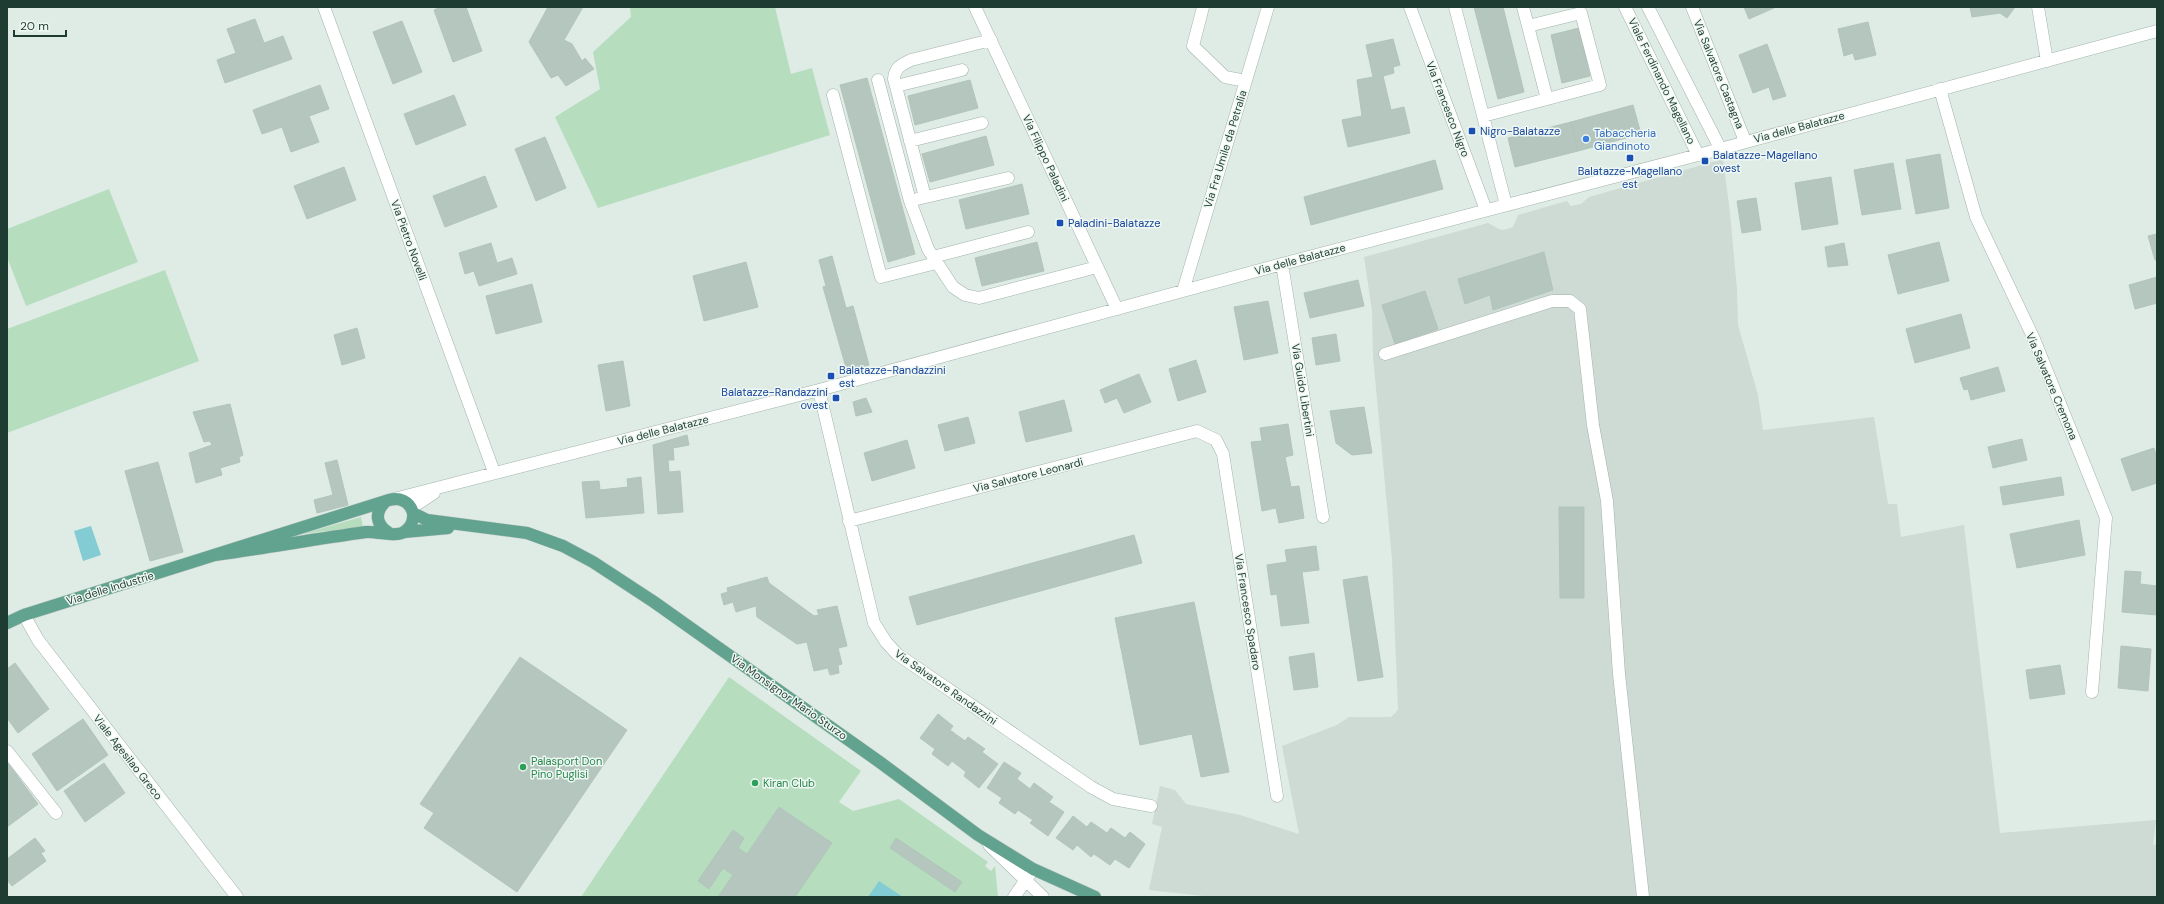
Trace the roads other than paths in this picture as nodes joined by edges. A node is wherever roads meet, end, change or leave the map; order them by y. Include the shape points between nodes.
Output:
1 (324, 7) edge
2 (975, 7) edge
3 (1203, 7) edge
4 (1268, 7) edge
5 (1410, 7) edge
6 (1455, 7) edge
7 (1523, 7) edge
8 (1625, 7) edge
9 (1648, 7) edge
10 (1692, 7) edge
11 (2038, 7) edge
12 (1528, 26) junction
13 (2157, 31) edge
14 (990, 40) junction
15 (2047, 60) junction
16 (962, 70) dead end
17 (878, 80) dead end
18 (1246, 81) junction
19 (896, 86) junction
20 (1940, 89) junction
21 (833, 95) dead end
22 (1547, 99) junction
23 (1483, 116) junction
24 (982, 123) dead end
25 (910, 141) junction
26 (1745, 141) junction
27 (1720, 148) junction
28 (1698, 154) junction
29 (1008, 178) dead end
30 (924, 197) junction
31 (910, 201) junction
32 (1506, 205) junction
33 (1486, 210) junction
34 (1028, 232) dead end
35 (934, 260) junction
36 (1282, 264) junction
37 (1097, 267) junction
38 (1183, 291) junction
39 (1117, 309) junction
40 (1385, 354) dead end
41 (819, 390) junction
42 (1206, 434) joint
43 (494, 472) junction
44 (443, 487) junction
45 (389, 500) junction
46 (412, 511) junction
47 (1323, 517) dead end
48 (849, 521) junction
49 (471, 526) junction
50 (404, 532) junction
51 (389, 533) junction
52 (215, 555) junction
53 (24, 615) junction
54 (7, 622) edge
55 (2092, 692) dead end
56 (7, 751) edge
57 (1276, 796) dead end
58 (1152, 806) dead end
59 (56, 813) dead end
60 (978, 835) junction
61 (1033, 869) junction
62 (1026, 880) junction
63 (237, 897) edge
64 (1014, 897) edge
65 (1043, 897) edge
66 (1095, 897) edge
67 (1643, 897) edge

1 - 43 street, Via Pietro Novelli
2 - 14 street, Via Filippo Paladini
3 - 18 street via 1193,46 1225,77
4 - 18 street, Via Fra Umile da Petralia
5 - 33 street, Via Francesco Nigro
6 - 23 street
7 - 12 street
8 - 28 street, Viale Ferdinando Magellano
9 - 27 street, Viale Ferdinando Magellano
10 - 26 street, Via Salvatore Castagna
11 - 15 street
12 - 22 street
12 - 22 street via 1581,13 1600,85
13 - 15 street, Via delle Balatazze
14 - 19 street via 899,65 894,72
14 - 37 street, Via Filippo Paladini
15 - 20 street, Via delle Balatazze
16 - 19 street
17 - 31 street
18 - 38 street, Via Fra Umile da Petralia
19 - 25 street
20 - 26 street, Via delle Balatazze
20 - 55 street, Via Salvatore Cremona via 1976,217 2034,339 2106,518
21 - 35 street via 881,277
22 - 23 street
23 - 32 street
24 - 25 street
25 - 30 street
26 - 27 street, Via delle Balatazze
27 - 28 street, Via delle Balatazze
28 - 32 street, Via delle Balatazze
29 - 30 street
30 - 31 street
31 - 35 street
32 - 33 street, Via delle Balatazze
33 - 36 street, Via delle Balatazze
34 - 35 street
35 - 37 street via 953,287 965,295 979,298
36 - 38 street, Via delle Balatazze
36 - 47 street, Via Guido Libertini
37 - 39 street, Via Filippo Paladini
38 - 39 street, Via delle Balatazze
39 - 41 street, Via delle Balatazze
40 - 67 street via 1552,301 1570,301 1580,309 1593,425 1607,501 1619,674
41 - 43 street, Via delle Balatazze
41 - 48 street, Via Salvatore Randazzini
42 - 48 street, Via Salvatore Leonardi via 1197,431
42 - 57 street, Via Francesco Spadaro via 1216,440 1223,454
43 - 44 street, Via delle Balatazze
44 - 45 street
44 - 46 street via 422,499
45 - 46 main road via 404,501
45 - 51 main road via 378,510 378,521
45 - 52 main road
46 - 49 main road via 427,520
46 - 50 main road via 411,524
48 - 58 street, Via Salvatore Randazzini via 874,622 897,654 1091,787 1113,798
49 - 50 main road
49 - 60 main road, Via Monsignor Mario Sturzo via 527,533 563,546 593,562 881,762
50 - 51 main road
51 - 52 main road via 368,532
52 - 53 main road, Via delle Industrie
53 - 54 main road, Via delle Industrie
53 - 63 street, Viale Agesilao Greco via 38,640
56 - 59 street
60 - 61 main road, Via Monsignor Mario Sturzo
60 - 62 street
61 - 62 street
61 - 66 main road, Via Monsignor Mario Sturzo
62 - 64 street
62 - 65 street

